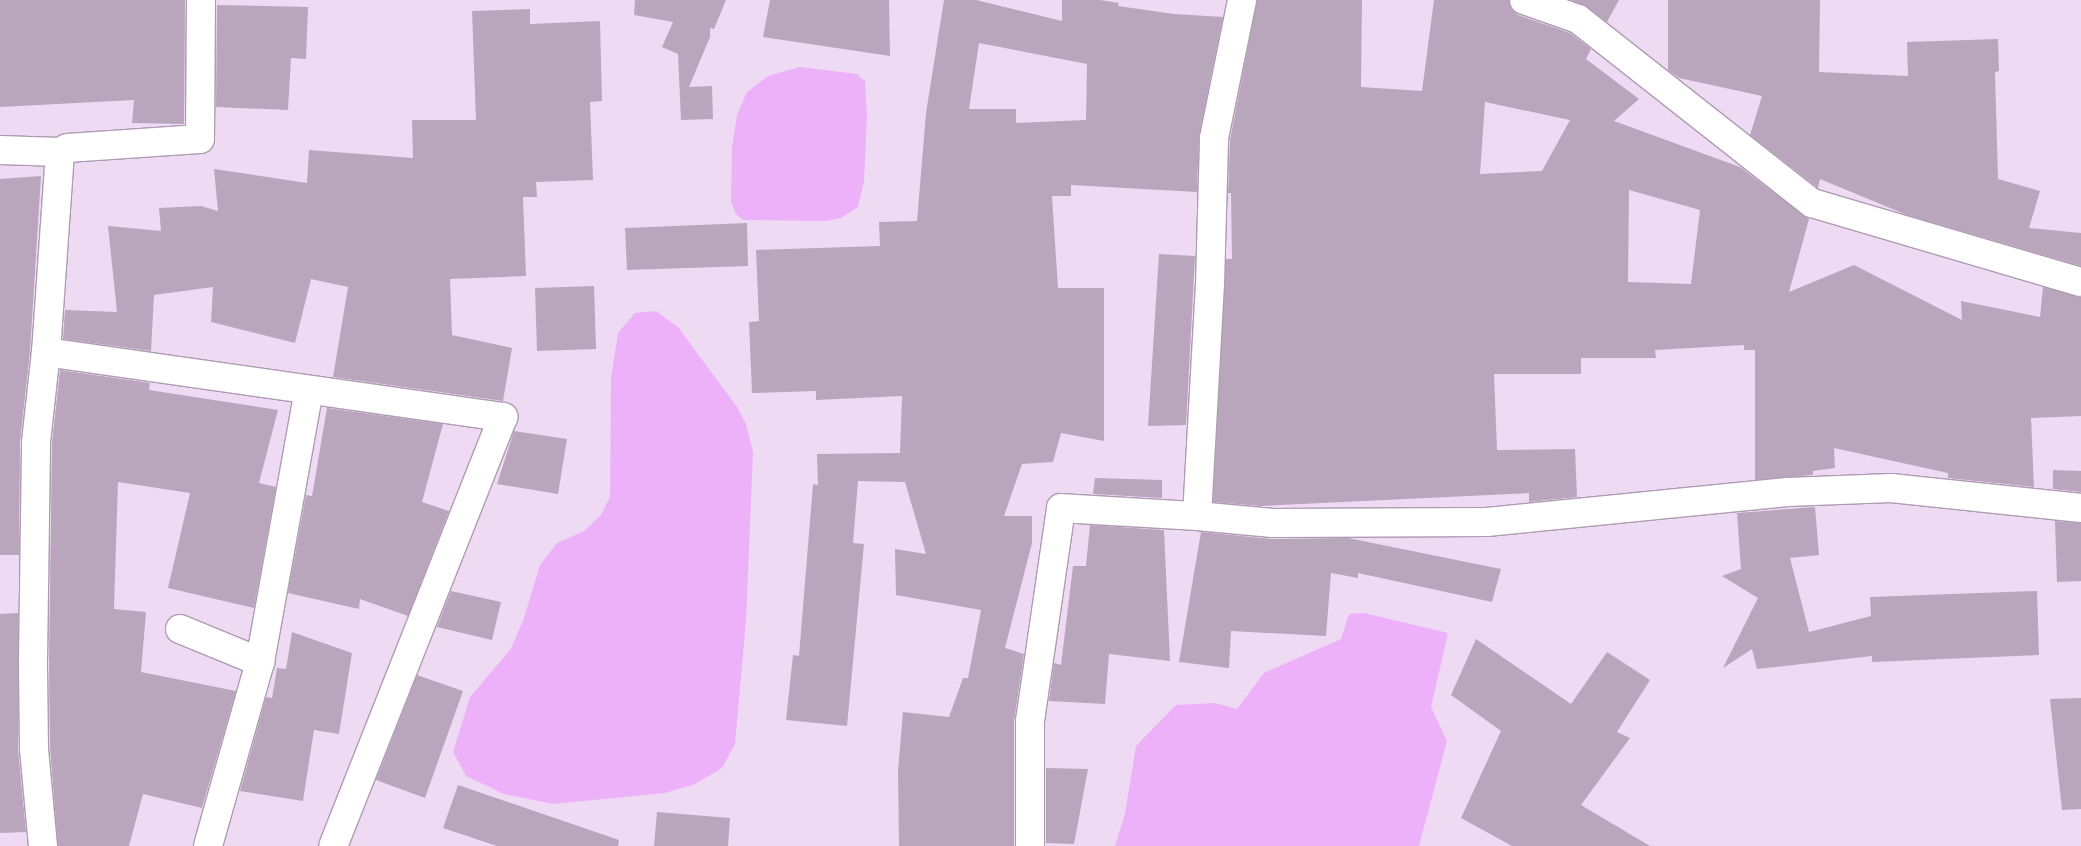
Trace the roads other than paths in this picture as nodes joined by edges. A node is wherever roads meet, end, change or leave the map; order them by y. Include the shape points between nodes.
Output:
1 (201, 0) edge
2 (1242, 0) edge
3 (1524, 0) edge
4 (67, 148) dead end
5 (0, 150) edge
6 (2081, 282) edge
7 (46, 352) junction
8 (309, 391) junction
9 (2081, 508) edge
10 (1197, 516) junction
11 (180, 629) dead end
12 (260, 662) junction
13 (43, 846) edge
14 (208, 846) edge
15 (332, 846) edge
16 (1030, 846) edge

1 - 4 street via 200,139
2 - 10 street via 1214,138 1210,284
3 - 6 street via 1578,19 1812,203
5 - 7 street via 60,152
7 - 8 street
7 - 13 street via 36,442 33,661 34,749
8 - 12 street
8 - 15 street via 502,416
9 - 10 street via 1891,488 1779,492 1487,522 1273,523
10 - 16 street via 1061,508 1030,722
11 - 12 street
12 - 14 street

